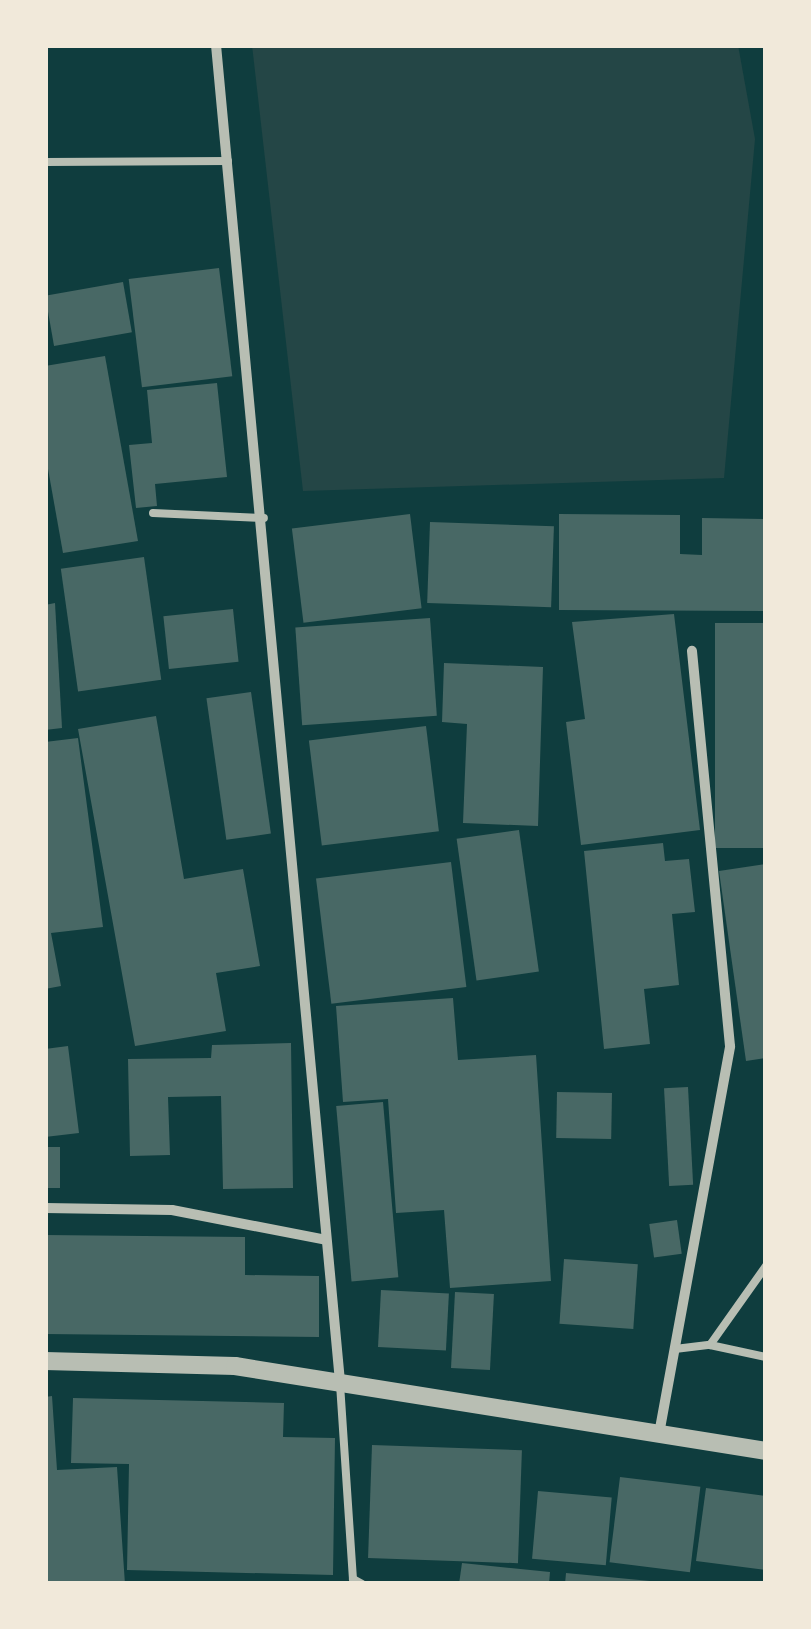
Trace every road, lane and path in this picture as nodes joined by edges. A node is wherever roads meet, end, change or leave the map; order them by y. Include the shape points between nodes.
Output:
1 (216, 45) edge
2 (228, 161) junction
3 (45, 162) edge
4 (153, 513) dead end
5 (264, 518) junction
6 (692, 651) dead end
7 (45, 1208) edge
8 (326, 1240) junction
9 (766, 1266) edge
10 (710, 1346) junction
11 (674, 1349) junction
12 (766, 1358) edge
13 (45, 1361) edge
14 (340, 1381) junction
15 (659, 1434) junction
16 (766, 1451) edge
17 (362, 1584) edge

1 - 2 street
2 - 3 lane
2 - 5 street
4 - 5 lane
5 - 8 street
6 - 11 street via 730,1046
7 - 8 street via 172,1210
8 - 14 street
9 - 10 lane
10 - 11 lane
10 - 12 lane
11 - 15 street
13 - 14 street via 235,1366
14 - 15 street
14 - 17 lane via 353,1579
15 - 16 street

